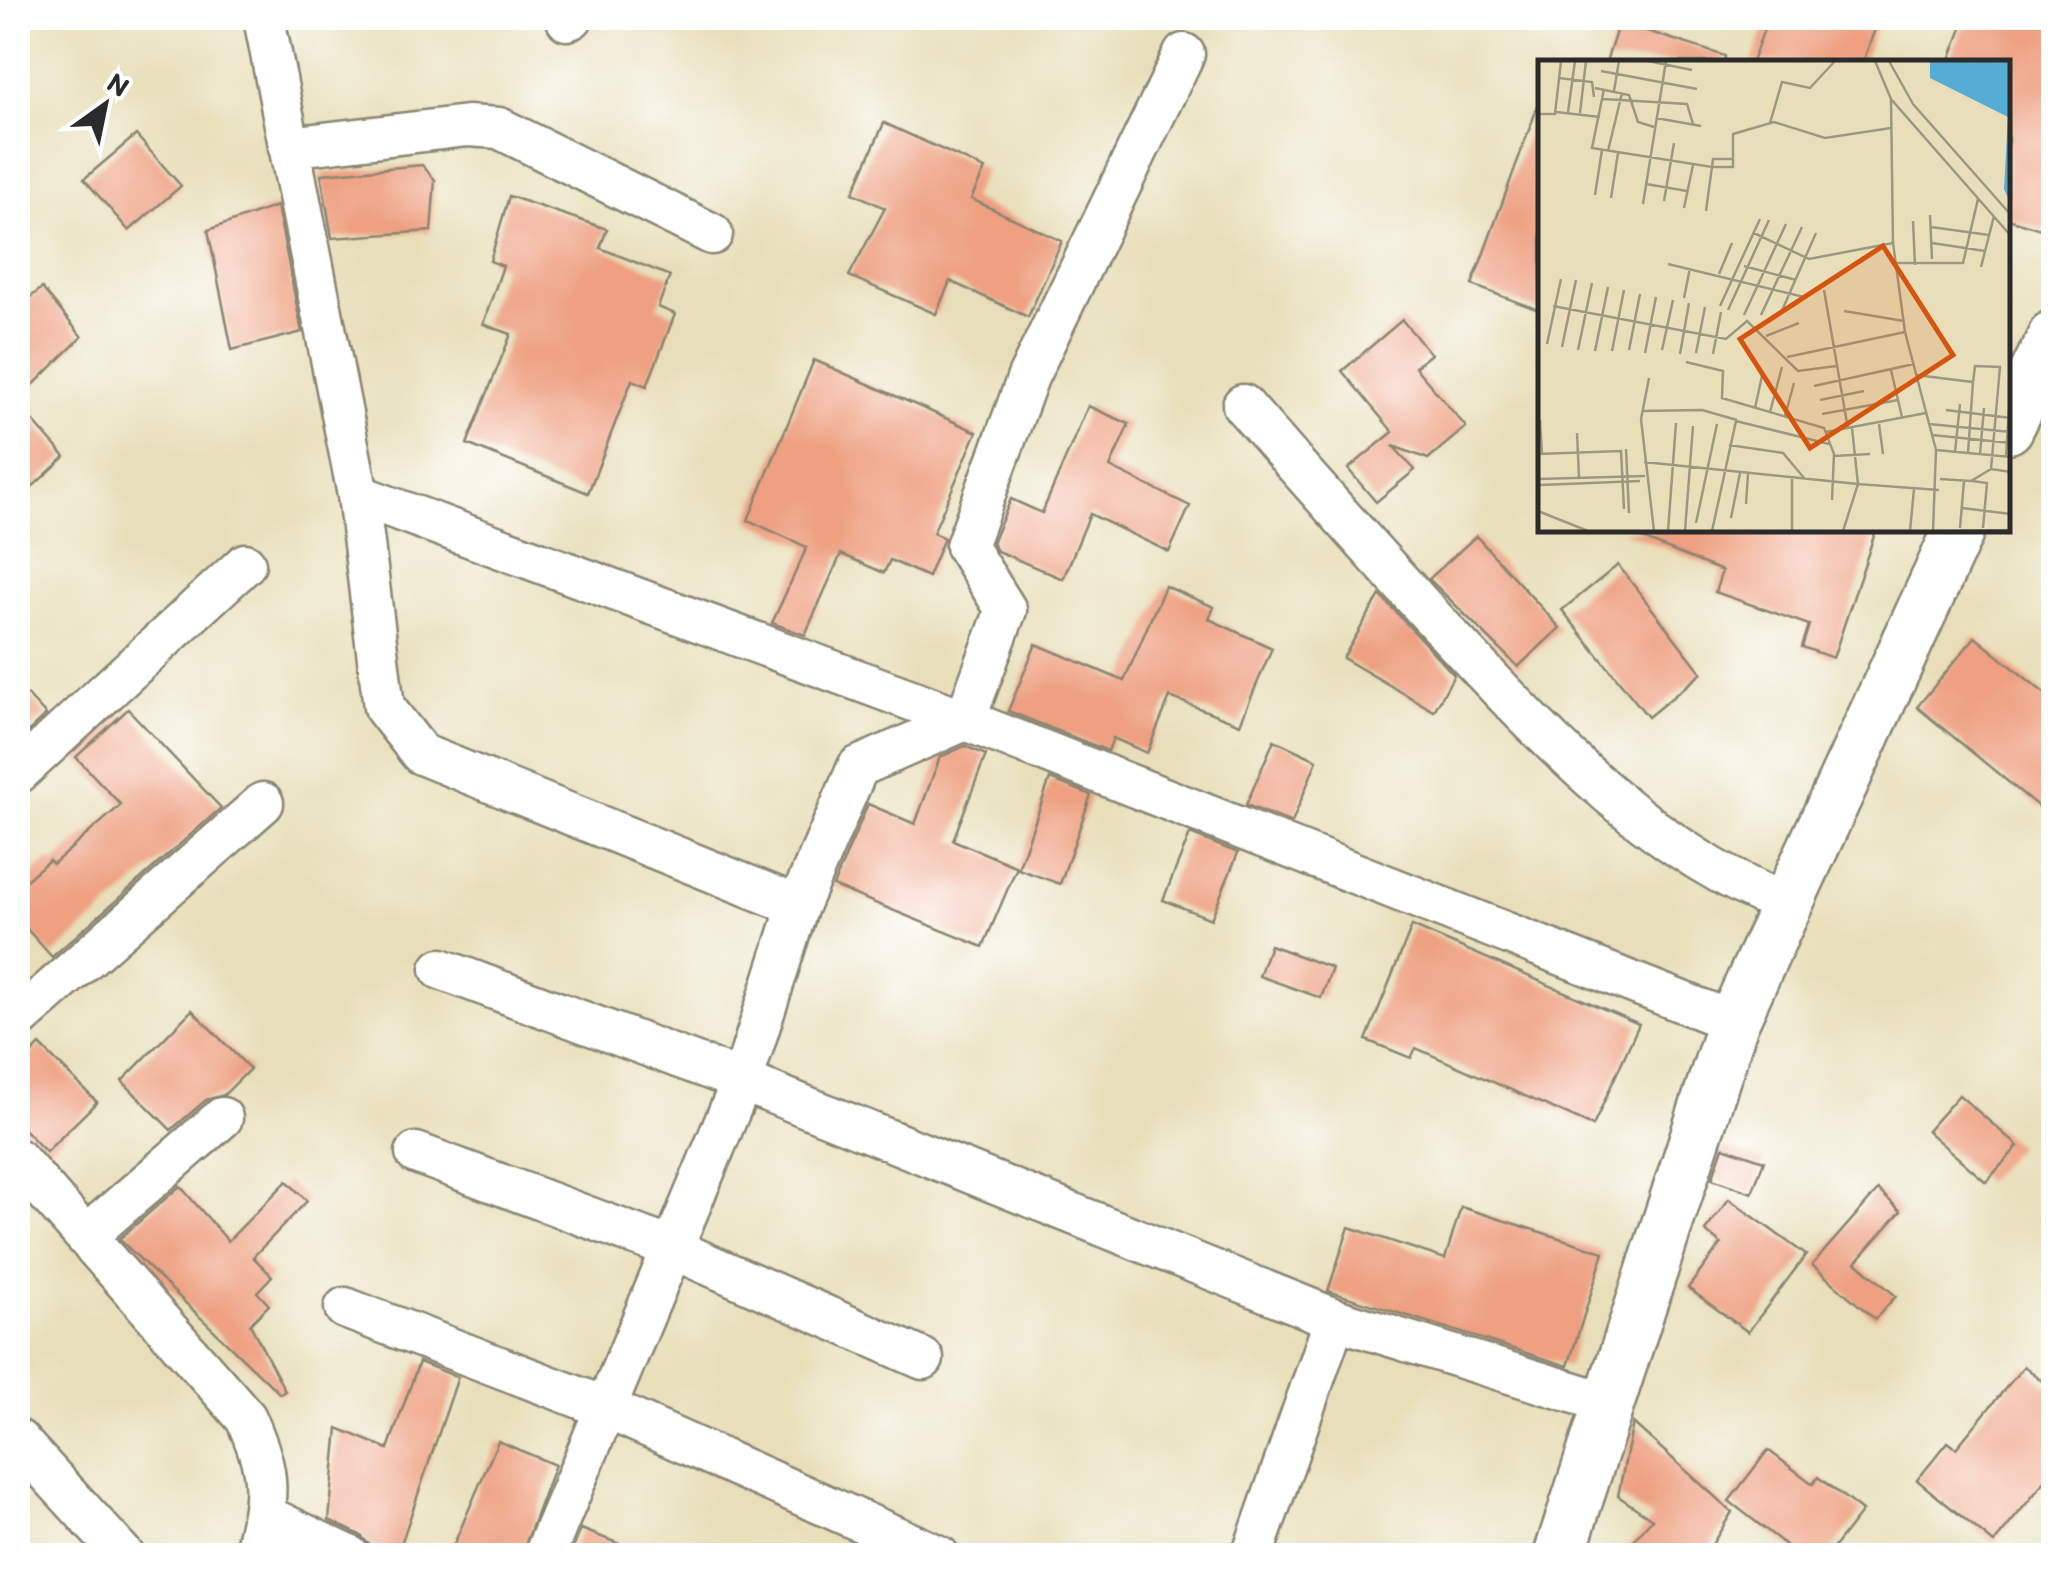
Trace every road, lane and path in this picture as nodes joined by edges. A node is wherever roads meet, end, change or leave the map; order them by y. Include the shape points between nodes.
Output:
1 (264, 18) edge
2 (1184, 54) dead end
3 (289, 146) junction
4 (712, 234) dead end
5 (2054, 334) edge
6 (1243, 405) dead end
7 (2011, 422) edge
8 (358, 495) junction
9 (1958, 532) edge
10 (245, 564) dead end
11 (965, 720) junction
12 (18, 773) edge
13 (263, 804) dead end
14 (1787, 904) junction
15 (798, 906) junction
16 (441, 969) dead end
17 (18, 1019) edge
18 (1732, 1022) junction
19 (742, 1080) junction
20 (222, 1118) dead end
21 (416, 1153) dead end
22 (18, 1160) edge
23 (86, 1236) junction
24 (671, 1248) junction
25 (345, 1308) dead end
26 (1335, 1319) junction
27 (923, 1359) dead end
28 (1612, 1404) junction
29 (604, 1407) junction
30 (18, 1440) edge
31 (264, 1515) junction
32 (1572, 1548) edge
33 (124, 1556) edge
34 (254, 1556) edge
35 (349, 1556) edge
36 (544, 1556) edge
37 (939, 1556) edge
38 (1252, 1556) edge

1 - 3 street
2 - 11 street via 1028,377 966,546 1006,610
3 - 4 street via 500,128
3 - 8 street
5 - 7 street
6 - 14 street via 1546,739 1696,861
8 - 11 street
8 - 15 street via 384,707 421,754
9 - 14 street
10 - 12 street
11 - 15 street via 858,767
11 - 18 street
13 - 17 street
14 - 18 street
15 - 19 street
16 - 19 street
18 - 28 street
19 - 24 street
19 - 26 street
20 - 23 street
21 - 24 street
22 - 23 street
23 - 31 street via 246,1418 267,1466
24 - 27 street
24 - 29 street
25 - 29 street
26 - 28 street
26 - 38 street
28 - 32 street
29 - 36 street
29 - 37 street
30 - 33 street
31 - 34 street
31 - 35 street

